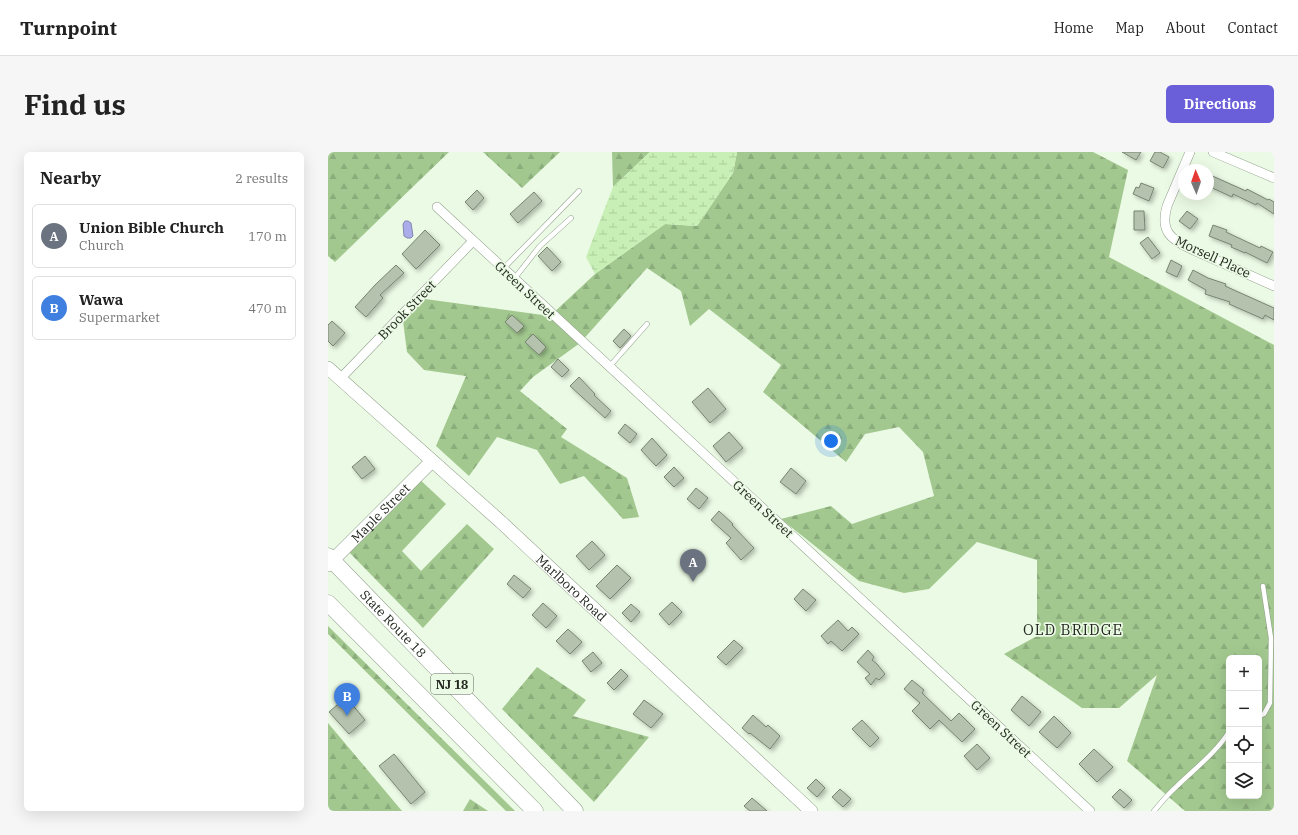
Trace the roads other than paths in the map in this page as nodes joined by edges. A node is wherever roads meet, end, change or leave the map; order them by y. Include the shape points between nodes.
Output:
1 (1190, 152) edge
2 (1213, 152) edge
3 (1274, 178) edge
4 (579, 191) dead end
5 (437, 207) dead end
6 (571, 218) dead end
7 (473, 241) junction
8 (503, 269) junction
9 (514, 279) junction
10 (1274, 286) edge
11 (647, 324) dead end
12 (609, 367) junction
13 (328, 368) edge
14 (340, 379) junction
15 (432, 461) junction
16 (329, 560) edge
17 (1263, 586) dead end
18 (328, 603) edge
19 (1262, 715) edge
20 (1226, 737) edge
21 (535, 811) edge
22 (575, 811) edge
23 (811, 811) edge
24 (1090, 811) edge
25 (1154, 811) edge

1 - 10 street, Morsell Place via 1165,213 1166,229 1171,237 1178,243
2 - 3 street
4 - 8 lane
5 - 7 street, Green Street
6 - 9 lane via 540,246
7 - 8 street, Green Street
7 - 14 street, Brook Street
8 - 9 street, Green Street
9 - 12 street, Green Street
11 - 12 lane
12 - 24 street, Green Street
13 - 14 street, Marlboro Road
14 - 15 street, Marlboro Road
15 - 16 street, Maple Street
15 - 23 street, Marlboro Road via 502,522
16 - 22 highway, State Route 18 / NJ 18
17 - 19 lane via 1271,638 1270,703
18 - 21 highway, NJ 18
20 - 25 lane

